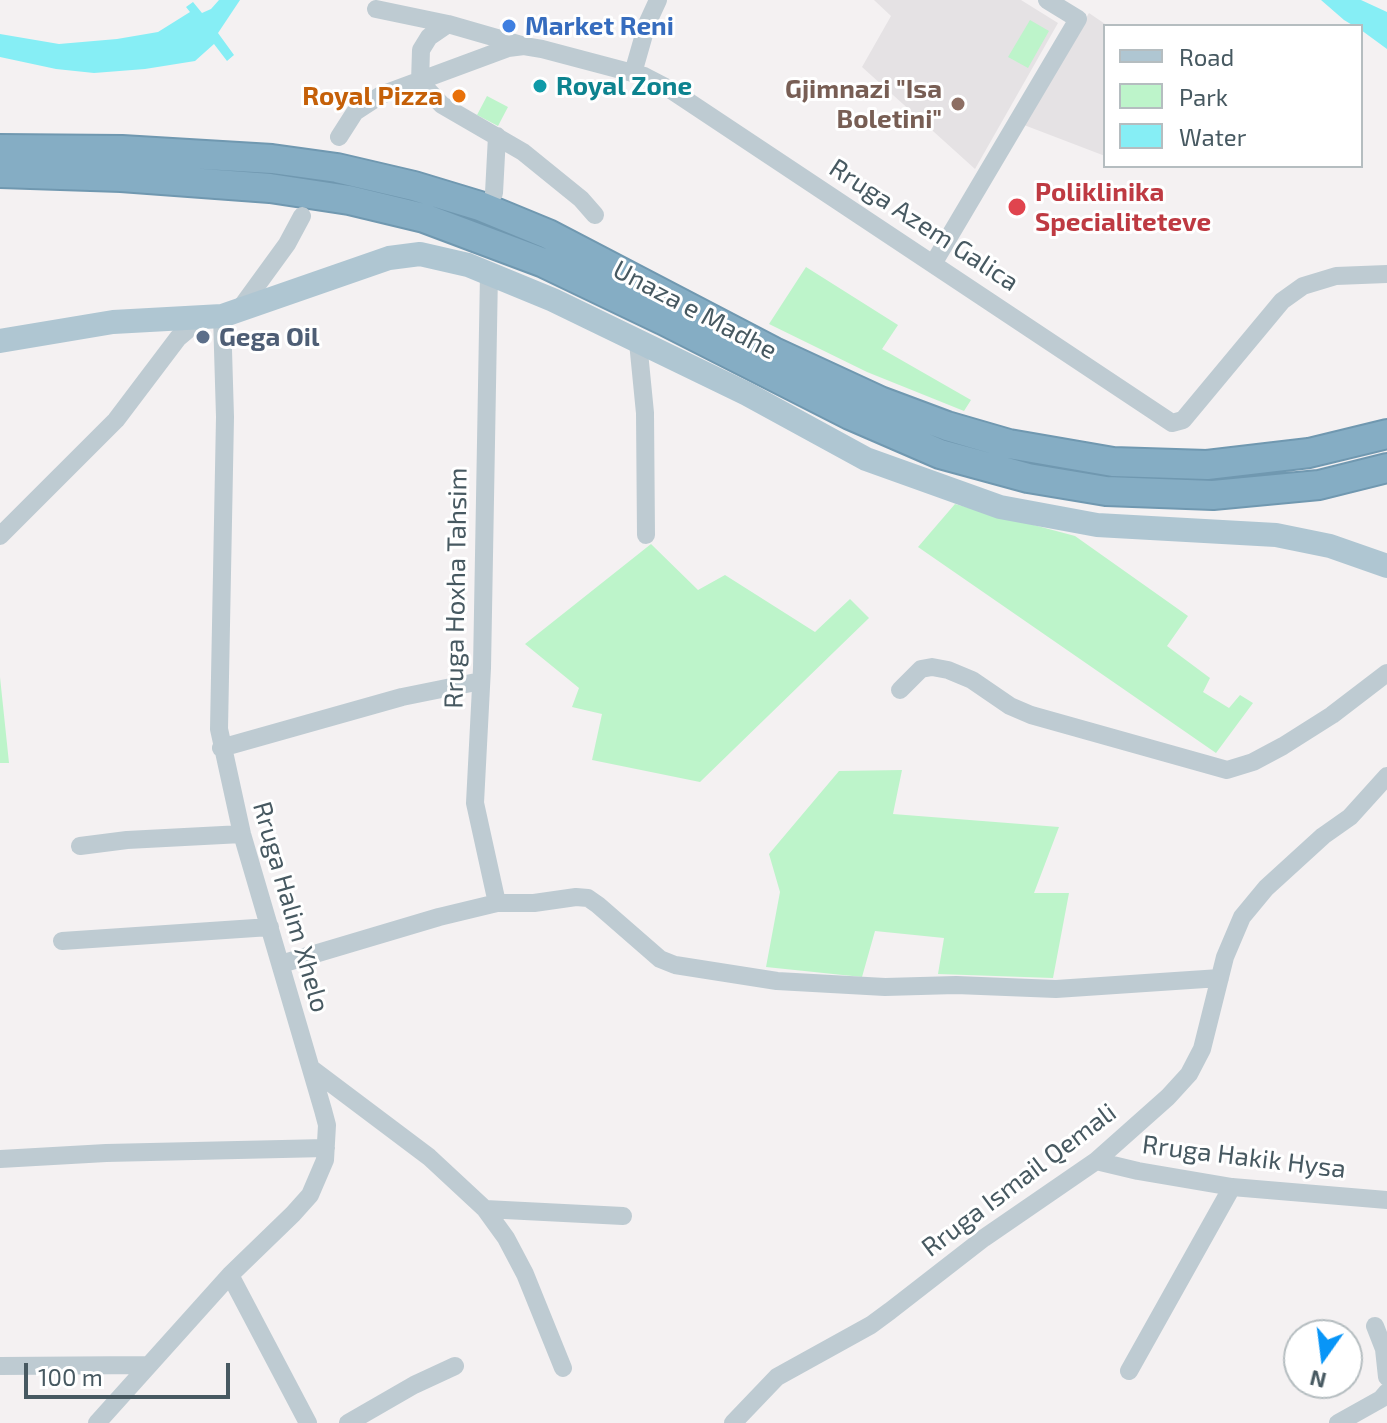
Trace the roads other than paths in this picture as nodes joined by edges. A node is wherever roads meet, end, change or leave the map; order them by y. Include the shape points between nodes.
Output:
1 (658, 0) edge
2 (1047, 0) edge
3 (376, 9) dead end
4 (448, 24) junction
5 (524, 46) junction
6 (454, 69) junction
7 (633, 73) junction
8 (420, 82) junction
9 (497, 136) junction
10 (339, 137) dead end
11 (0, 149) edge
12 (0, 173) edge
13 (494, 193) dead end
14 (595, 215) dead end
15 (302, 216) dead end
16 (933, 264) junction
17 (489, 273) junction
18 (1387, 274) edge
19 (221, 314) junction
20 (0, 341) edge
21 (638, 342) junction
22 (1387, 434) edge
23 (1387, 468) edge
24 (646, 535) dead end
25 (0, 536) edge
26 (1387, 566) edge
27 (1387, 673) edge
28 (481, 681) junction
29 (900, 690) dead end
30 (221, 748) junction
31 (1387, 776) edge
32 (242, 834) junction
33 (80, 846) dead end
34 (497, 903) junction
35 (270, 927) junction
36 (62, 941) dead end
37 (281, 964) junction
38 (1220, 978) junction
39 (312, 1069) junction
40 (326, 1148) junction
41 (0, 1159) edge
42 (1096, 1161) junction
43 (1232, 1187) junction
44 (1387, 1200) edge
45 (485, 1209) junction
46 (623, 1216) dead end
47 (230, 1275) junction
48 (1375, 1326) dead end
49 (1386, 1349) edge
50 (149, 1365) junction
51 (0, 1366) edge
52 (455, 1366) dead end
53 (563, 1368) dead end
54 (1129, 1371) dead end
55 (1387, 1377) edge
56 (1387, 1392) edge
57 (97, 1423) edge
58 (308, 1423) edge
59 (348, 1423) edge
60 (733, 1423) edge
61 (1338, 1423) edge

1 - 7 street
2 - 16 street via 1078,19
3 - 4 street
4 - 5 street
4 - 6 street via 434,43 435,55
4 - 8 street via 421,50
5 - 6 street, Rruga Azem Galica
5 - 7 street, Rruga Azem Galica
6 - 8 street, Rruga Azem Galica
7 - 16 street, Rruga Azem Galica via 671,90
8 - 9 street via 442,105
8 - 10 street, Rruga Azem Galica via 366,103
9 - 13 street
9 - 14 street via 551,174
11 - 22 highway, Unaza e Madhe via 272,159 414,186 548,234 880,401 1020,446 1113,462 1207,465 1309,453
12 - 23 highway, Unaza e Madhe via 270,188 424,218 557,269 862,421 940,454 1028,478 1106,491 1213,495 1319,485
15 - 19 street via 287,244
16 - 18 street, Rruga Azem Galica via 1172,423 1183,420 1282,301 1303,286 1336,276
17 - 19 main road via 420,254 389,258
17 - 21 main road
17 - 28 street, Rruga Hoxha Tahsim
19 - 20 main road via 113,322
19 - 25 street via 178,338 116,420
19 - 30 street, Rruga Halim Xhelo
21 - 24 street
21 - 26 main road via 866,459 1000,507 1097,525 1276,535
27 - 29 street via 1283,746 1227,770 1031,715 948,670 921,669
28 - 30 street via 402,697
28 - 34 street, Rruga Hoxha Tahsim via 475,803
30 - 32 street, Rruga Halim Xhelo
31 - 38 street, Rruga Ismail Qemali via 1350,817 1266,888 1242,917
32 - 33 street
32 - 35 street, Rruga Halim Xhelo
34 - 37 street
34 - 38 street via 588,898 660,959 777,981 1056,989
35 - 36 street
35 - 37 street, Rruga Halim Xhelo
37 - 39 street, Rruga Halim Xhelo
38 - 42 street, Rruga Ismail Qemali via 1202,1049 1189,1074
39 - 40 street, Rruga Halim Xhelo via 327,1125
39 - 45 street via 429,1157
40 - 41 street
40 - 47 street, Rruga Halim Xhelo via 310,1195
42 - 43 street, Rruga Hakik Hysa
42 - 60 street, Rruga Ismail Qemali via 871,1325 777,1377
43 - 44 street, Rruga Hakik Hysa
43 - 54 street
45 - 46 street
45 - 53 street via 525,1274
47 - 50 street, Rruga Halim Xhelo
47 - 58 street
48 - 49 street
49 - 55 street
50 - 51 street
50 - 57 street, Rruga Halim Xhelo
52 - 59 street
56 - 61 street

